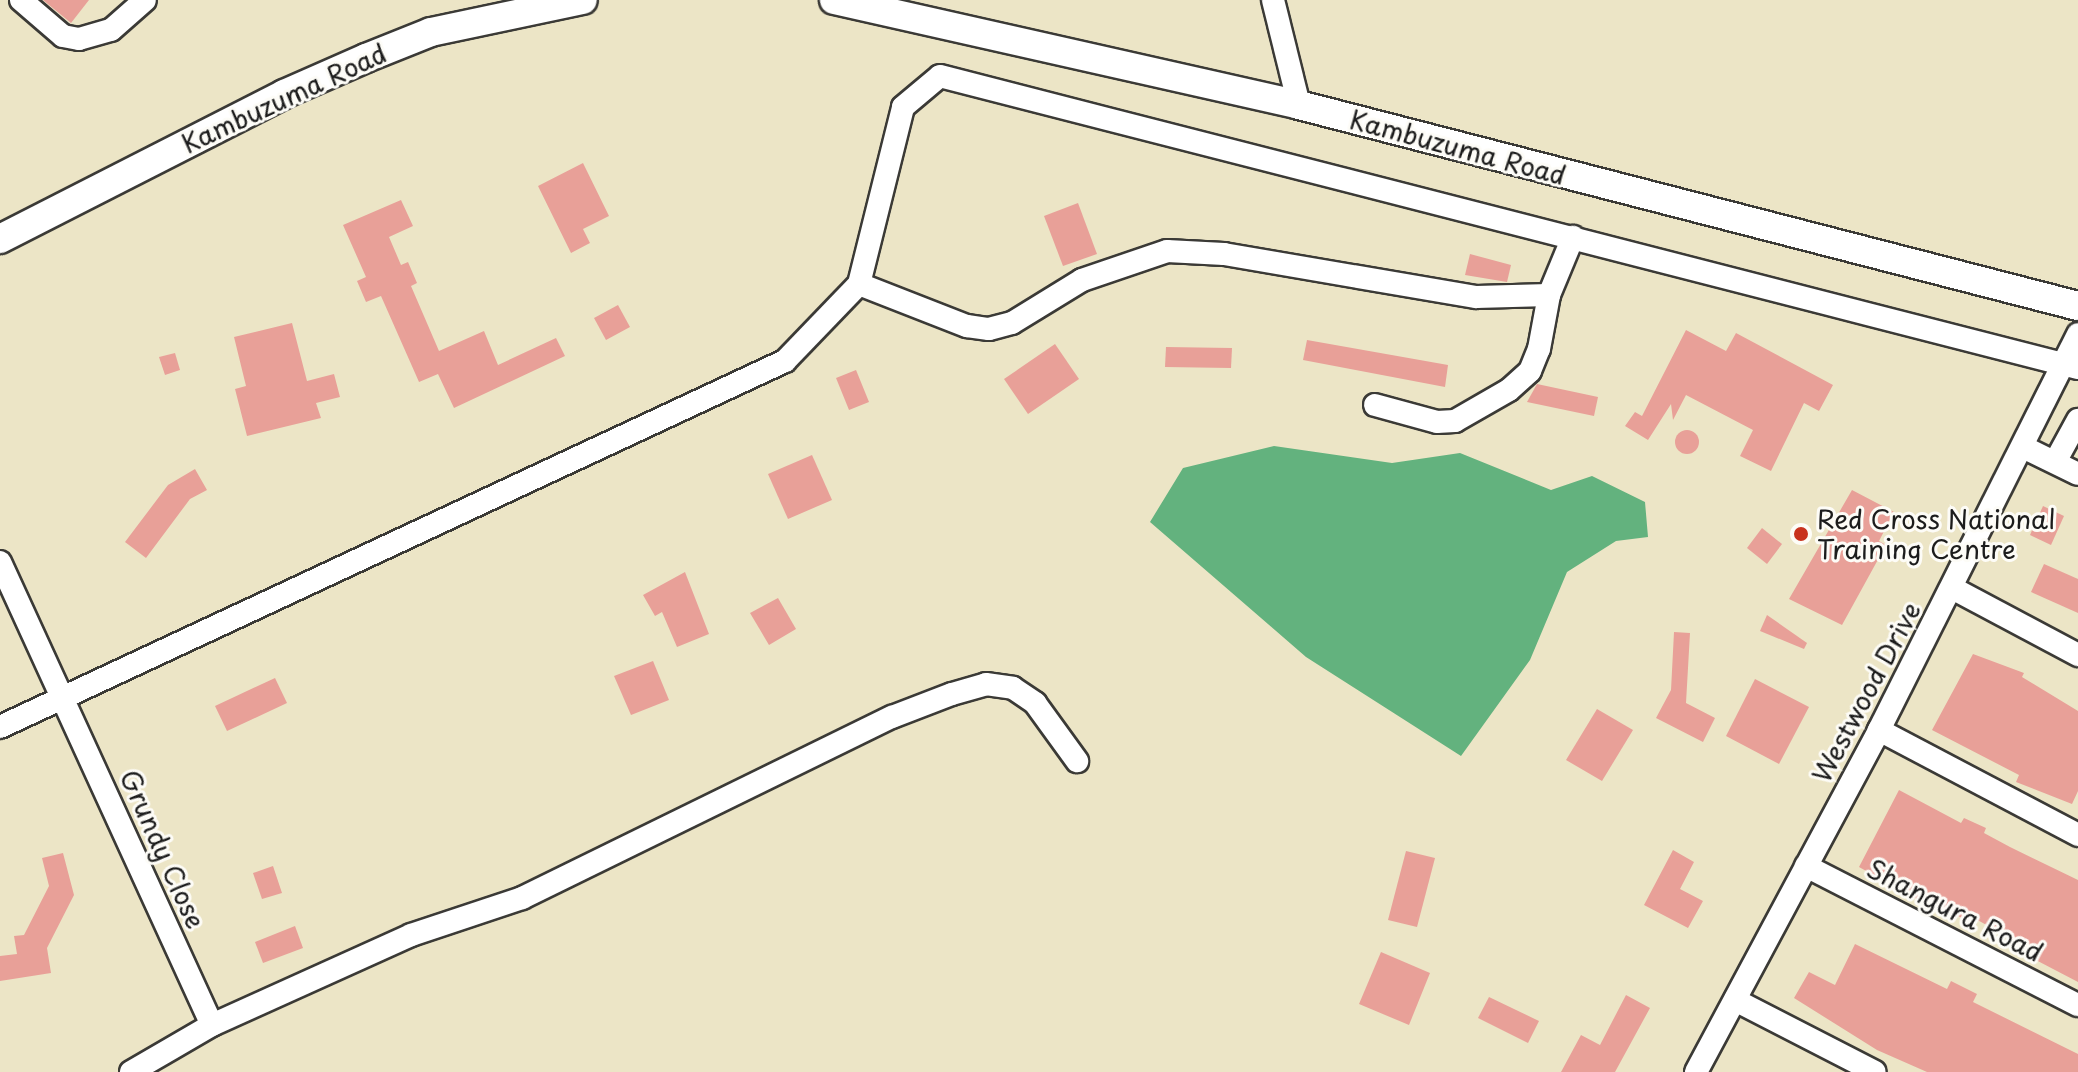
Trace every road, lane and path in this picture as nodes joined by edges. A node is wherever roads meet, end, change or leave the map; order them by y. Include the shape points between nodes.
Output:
1 (21, 0) edge
2 (145, 0) edge
3 (583, 0) edge
4 (834, 0) edge
5 (1273, 0) edge
6 (1299, 105) junction
7 (1573, 237) junction
8 (0, 239) edge
9 (859, 284) junction
10 (1549, 295) junction
11 (2078, 306) edge
12 (2078, 334) edge
13 (2071, 366) edge
14 (1375, 405) dead end
15 (2078, 420) edge
16 (2023, 447) junction
17 (2055, 462) junction
18 (2078, 474) edge
19 (0, 562) edge
20 (1952, 588) junction
21 (2078, 655) edge
22 (63, 697) junction
23 (0, 727) edge
24 (1879, 730) junction
25 (1077, 761) dead end
26 (2078, 835) edge
27 (1806, 866) junction
28 (1735, 1000) junction
29 (2078, 1005) edge
30 (212, 1025) junction
31 (131, 1072) edge
32 (1696, 1072) edge
33 (1875, 1072) edge

1 - 2 street via 63,36 79,39 111,30
3 - 8 main road, Kambuzuma Road via 431,32 366,58 284,94
4 - 6 main road, Kambuzuma Road
5 - 6 street
6 - 11 main road, Kambuzuma Road
7 - 9 street via 940,76 903,107
7 - 10 street
7 - 13 street
9 - 10 street via 967,326 989,329 1012,323 1082,280 1167,251 1224,254 1476,297
9 - 22 street via 785,361
10 - 14 street via 1530,371 1476,412 1437,422
12 - 13 street, Westwood Drive
13 - 16 street, Westwood Drive
15 - 17 street
16 - 17 street
16 - 20 street, Westwood Drive
17 - 18 street
19 - 22 street, Grundy Close
20 - 21 street
20 - 24 street, Westwood Drive
22 - 23 street
22 - 30 street, Grundy Close
24 - 26 street
24 - 27 street, Westwood Drive
25 - 30 street via 1035,703 1013,688 986,684 952,694 892,717 522,898 411,935
27 - 28 street, Westwood Drive
27 - 29 street, Shangura Road
28 - 32 street, Westwood Drive
28 - 33 street
30 - 31 street

